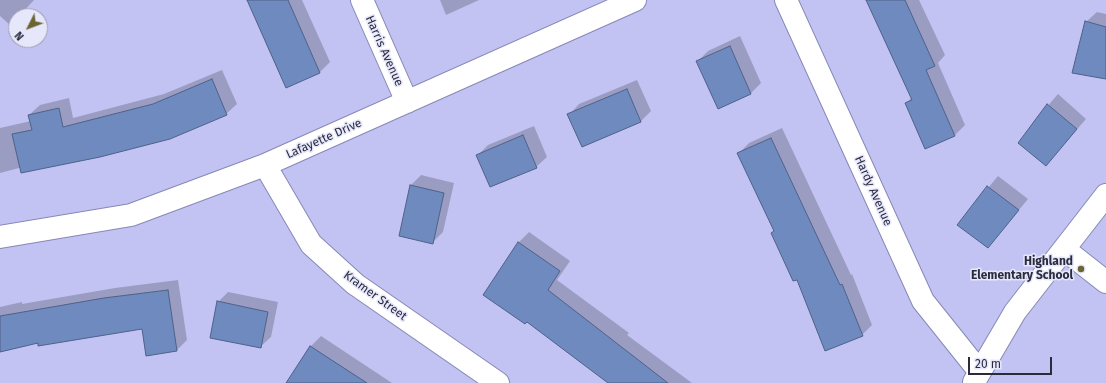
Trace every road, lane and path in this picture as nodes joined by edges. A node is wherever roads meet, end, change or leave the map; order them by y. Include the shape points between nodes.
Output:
1 (362, 0) edge
2 (635, 0) edge
3 (786, 0) edge
4 (407, 102) junction
5 (265, 165) junction
6 (1106, 195) edge
7 (0, 237) edge
8 (1064, 250) junction
9 (1106, 282) edge
10 (976, 377) edge
11 (498, 383) edge

1 - 4 street, Harris Avenue
2 - 4 street, Lafayette Drive
3 - 10 street, Hardy Avenue via 923,301
4 - 5 street, Lafayette Drive
5 - 7 street, Lafayette Drive via 131,215
5 - 11 street, Kramer Street via 311,244 355,284
6 - 8 street
8 - 9 street
8 - 10 street via 1015,312

